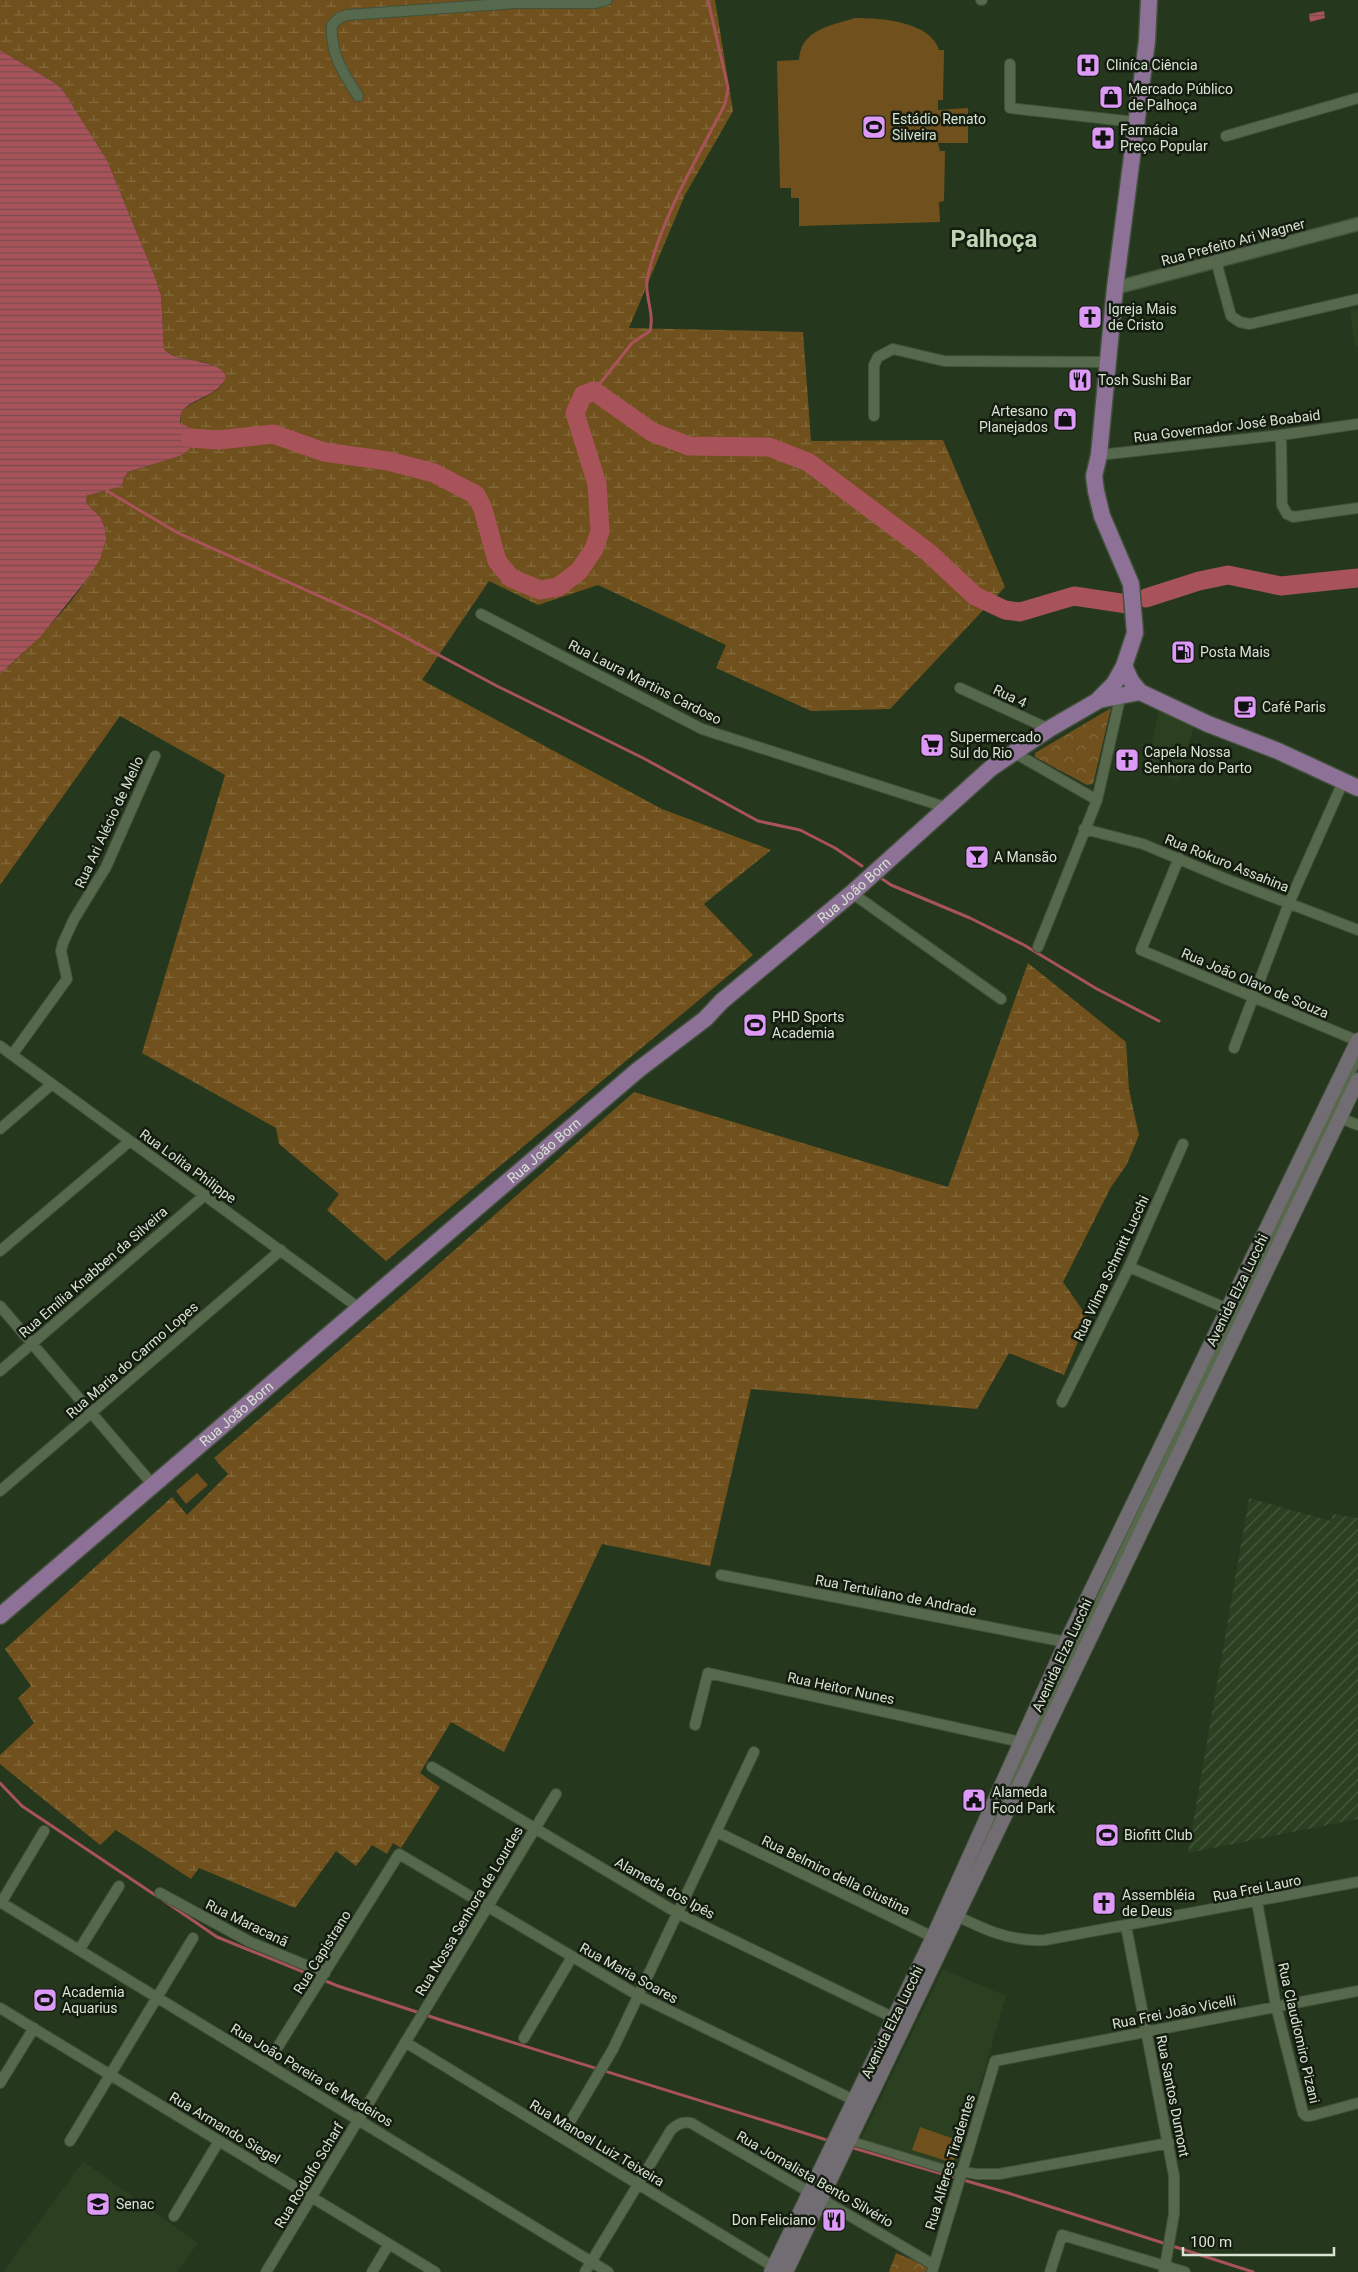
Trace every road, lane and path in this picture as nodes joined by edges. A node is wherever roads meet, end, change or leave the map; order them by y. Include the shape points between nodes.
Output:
1 (607, 0) edge
2 (1149, 0) edge
3 (1010, 64) dead end
4 (358, 96) dead end
5 (1358, 98) edge
6 (1135, 122) junction
7 (1226, 136) dead end
8 (1358, 224) edge
9 (1216, 262) junction
10 (1115, 288) junction
11 (1358, 300) edge
12 (1107, 362) junction
13 (874, 416) dead end
14 (1358, 424) edge
15 (1281, 435) junction
16 (1099, 455) junction
17 (1358, 508) edge
18 (481, 614) dead end
19 (1124, 666) junction
20 (960, 688) dead end
21 (1140, 692) junction
22 (1121, 694) junction
23 (1099, 700) junction
24 (1048, 729) junction
25 (1013, 752) junction
26 (155, 756) dead end
27 (1350, 785) edge
28 (1097, 800) junction
29 (945, 807) junction
30 (1084, 829) junction
31 (1179, 858) junction
32 (852, 893) junction
33 (1289, 903) junction
34 (1358, 930) edge
35 (1038, 947) dead end
36 (1252, 997) junction
37 (1001, 999) dead end
38 (1358, 1041) edge
39 (0, 1046) edge
40 (1234, 1048) dead end
41 (12, 1055) junction
42 (1358, 1058) edge
43 (1358, 1080) edge
44 (52, 1084) junction
45 (1340, 1118) junction
46 (1358, 1126) edge
47 (0, 1129) edge
48 (130, 1141) junction
49 (1183, 1144) dead end
50 (204, 1195) junction
51 (281, 1250) junction
52 (0, 1252) edge
53 (1129, 1267) junction
54 (0, 1306) edge
55 (359, 1308) junction
56 (1228, 1309) junction
57 (32, 1343) junction
58 (0, 1371) edge
59 (1062, 1402) dead end
60 (91, 1413) junction
61 (153, 1485) junction
62 (0, 1491) edge
63 (1136, 1521) junction
64 (721, 1576) dead end
65 (0, 1616) edge
66 (1066, 1642) junction
67 (695, 1725) dead end
68 (1021, 1742) junction
69 (754, 1752) dead end
70 (432, 1767) dead end
71 (556, 1794) dead end
72 (534, 1830) junction
73 (44, 1831) dead end
74 (717, 1832) junction
75 (399, 1854) joint
76 (1358, 1882) edge
77 (119, 1886) dead end
78 (160, 1893) dead end
79 (1256, 1902) junction
80 (0, 1903) edge
81 (487, 1908) junction
82 (951, 1913) junction
83 (679, 1914) junction
84 (1126, 1926) junction
85 (193, 1938) dead end
86 (939, 1940) junction
87 (79, 1950) junction
88 (572, 1957) junction
89 (324, 1973) junction
90 (1358, 1990) edge
91 (640, 1996) junction
92 (157, 1998) junction
93 (1276, 2006) junction
94 (0, 2008) edge
95 (894, 2018) junction
96 (34, 2028) junction
97 (1147, 2031) junction
98 (524, 2038) dead end
99 (406, 2042) junction
100 (995, 2060) joint
101 (267, 2064) junction
102 (110, 2075) junction
103 (0, 2083) edge
104 (859, 2102) junction
105 (1358, 2103) edge
106 (358, 2120) junction
107 (561, 2137) junction
108 (70, 2141) dead end
109 (220, 2141) junction
110 (1169, 2143) junction
111 (841, 2144) junction
112 (961, 2174) junction
113 (638, 2184) junction
114 (815, 2195) junction
115 (312, 2197) junction
116 (174, 2216) dead end
117 (389, 2244) junction
118 (592, 2261) junction
119 (1166, 2267) edge
120 (933, 2269) edge
121 (782, 2271) edge
122 (266, 2272) edge
123 (372, 2272) edge
124 (435, 2272) edge
125 (585, 2272) edge
126 (608, 2272) edge
127 (1050, 2272) edge
128 (1185, 2272) edge

1 - 4 street via 596,3 516,3 339,18 332,25 331,37 337,61
2 - 6 main road via 1147,41
3 - 6 street via 1010,108
5 - 7 street
6 - 10 main road
8 - 9 street, Rua Prefeito Ari Wagner
9 - 10 street, Rua Prefeito Ari Wagner
9 - 11 street via 1231,316 1240,322 1250,324
10 - 12 main road
12 - 13 street via 944,361 893,349 883,352 874,365
12 - 16 main road
14 - 15 street, Rua Governador José Boabaid
15 - 16 street, Rua Governador José Boabaid
15 - 17 street via 1282,505 1287,514 1293,517
16 - 19 main road via 1094,476 1098,503 1131,584 1133,599 1135,633
18 - 29 street, Rua Laura Martins Cardoso via 702,729
19 - 21 main road
19 - 23 main road via 1114,684
20 - 24 street, Rua 4
21 - 22 main road
21 - 27 main road
22 - 23 main road
22 - 28 street
23 - 24 main road, Rua João Born
24 - 25 main road, Rua João Born
25 - 28 street
25 - 29 main road, Rua João Born
26 - 41 street, Rua Ari Alécio de Mello via 101,878 74,919 63,943 61,951 67,978
27 - 33 street
28 - 30 street
29 - 32 main road, Rua João Born
30 - 31 street, Rua Rokuro Assahina via 1143,844
30 - 35 street
31 - 33 street, Rua Rokuro Assahina
31 - 36 street, Rua João Olavo de Souza via 1141,950
32 - 37 street
32 - 55 main road, Rua João Born
33 - 34 street, Rua Rokuro Assahina
33 - 36 street
36 - 38 street, Rua João Olavo de Souza
36 - 40 street
38 - 56 main road, Avenida Elza Lucchi
39 - 41 street, Rua Lolita Philippe
41 - 44 street, Rua Lolita Philippe
42 - 63 street
43 - 45 main road, Avenida Elza Lucchi
44 - 47 street
44 - 48 street, Rua Lolita Philippe
45 - 46 street
45 - 63 main road, Avenida Elza Lucchi
48 - 50 street, Rua Lolita Philippe
48 - 52 street
49 - 53 street, Rua Vilma Schmitt Lucchi
50 - 51 street, Rua Lolita Philippe
50 - 57 street, Rua Emília Knabben da Silveira
51 - 55 street, Rua Lolita Philippe
51 - 60 street, Rua Maria do Carmo Lopes
53 - 56 street
53 - 59 street, Rua Vilma Schmitt Lucchi
54 - 57 street
55 - 61 main road, Rua João Born
56 - 63 main road, Avenida Elza Lucchi
57 - 58 street, Rua Emília Knabben da Silveira
57 - 60 street
60 - 61 street
60 - 62 street, Rua Maria do Carmo Lopes
61 - 65 main road, Rua João Born
63 - 66 main road, Avenida Elza Lucchi
63 - 82 main road, Avenida Elza Lucchi
64 - 66 street, Rua Tertuliano de Andrade
66 - 68 main road, Avenida Elza Lucchi
67 - 68 street, Rua Heitor Nunes via 708,1673
68 - 82 main road, Avenida Elza Lucchi
69 - 74 street
70 - 72 street, Alameda dos Ipês
71 - 72 street, Rua Nossa Senhora de Lourdes
72 - 81 street, Rua Nossa Senhora de Lourdes
72 - 83 street, Alameda dos Ipês
73 - 80 street
74 - 83 street
74 - 86 street, Rua Belmiro della Giustina
75 - 81 street, Rua Maria Soares
75 - 89 street, Rua Capistrano
76 - 79 street, Rua Frei Lauro
77 - 87 street
78 - 89 street, Rua Maracanã via 250,1942
79 - 84 street, Rua Frei Lauro
79 - 93 street, Rua Claudiomiro Pizani
80 - 87 street, Rua João Pereira de Medeiros
81 - 88 street, Rua Maria Soares
81 - 99 street, Rua Nossa Senhora de Lourdes
82 - 84 street, Rua Frei Lauro via 1003,1936 1031,1941
82 - 86 main road, Avenida Elza Lucchi
83 - 91 street
83 - 95 street, Alameda dos Ipês
84 - 97 street, Rua Santos Dumont
85 - 92 street
86 - 95 main road, Avenida Elza Lucchi
86 - 104 main road, Avenida Elza Lucchi
87 - 92 street, Rua João Pereira de Medeiros
88 - 91 street, Rua Maria Soares
88 - 98 street
89 - 101 street, Rua Capistrano
90 - 93 street, Rua Frei João Vicelli
91 - 104 street, Rua Maria Soares
91 - 107 street via 605,2065
92 - 101 street, Rua João Pereira de Medeiros
92 - 102 street
93 - 97 street, Rua Frei João Vicelli
93 - 105 street, Rua Claudiomiro Pizani via 1303,2113 1310,2116
94 - 96 street, Rua Armando Siegel
95 - 104 main road, Avenida Elza Lucchi
96 - 102 street, Rua Armando Siegel
96 - 103 street
97 - 100 street, Rua Frei João Vicelli
97 - 110 street, Rua Santos Dumont
99 - 106 street, Rua Rodolfo Scharf
99 - 107 street, Rua Manoel Luiz Teixeira
100 - 112 street, Rua Alferes Tiradentes
101 - 106 street, Rua João Pereira de Medeiros
102 - 108 street
102 - 109 street, Rua Armando Siegel
104 - 111 main road, Avenida Elza Lucchi
106 - 115 street, Rua Rodolfo Scharf
106 - 118 street, Rua João Pereira de Medeiros
107 - 113 street, Rua Manoel Luiz Teixeira
109 - 115 street, Rua Armando Siegel
109 - 116 street
110 - 112 street via 999,2174
110 - 119 street, Rua Santos Dumont via 1175,2194
111 - 112 street
111 - 114 main road, Avenida Elza Lucchi
112 - 120 street, Rua Alferes Tiradentes
113 - 114 street, Rua Jornalista Bento Silvério via 672,2130 680,2123 691,2123
113 - 118 street
113 - 121 street, Rua Manoel Luiz Teixeira
114 - 120 street, Rua Jornalista Bento Silvério
114 - 121 main road, Avenida Elza Lucchi
115 - 117 street, Rua Armando Siegel
115 - 122 street, Rua Rodolfo Scharf
117 - 123 street
117 - 124 street, Rua Armando Siegel
118 - 125 street
118 - 126 street, Rua João Pereira de Medeiros
119 - 127 street via 1062,2235
119 - 128 street

